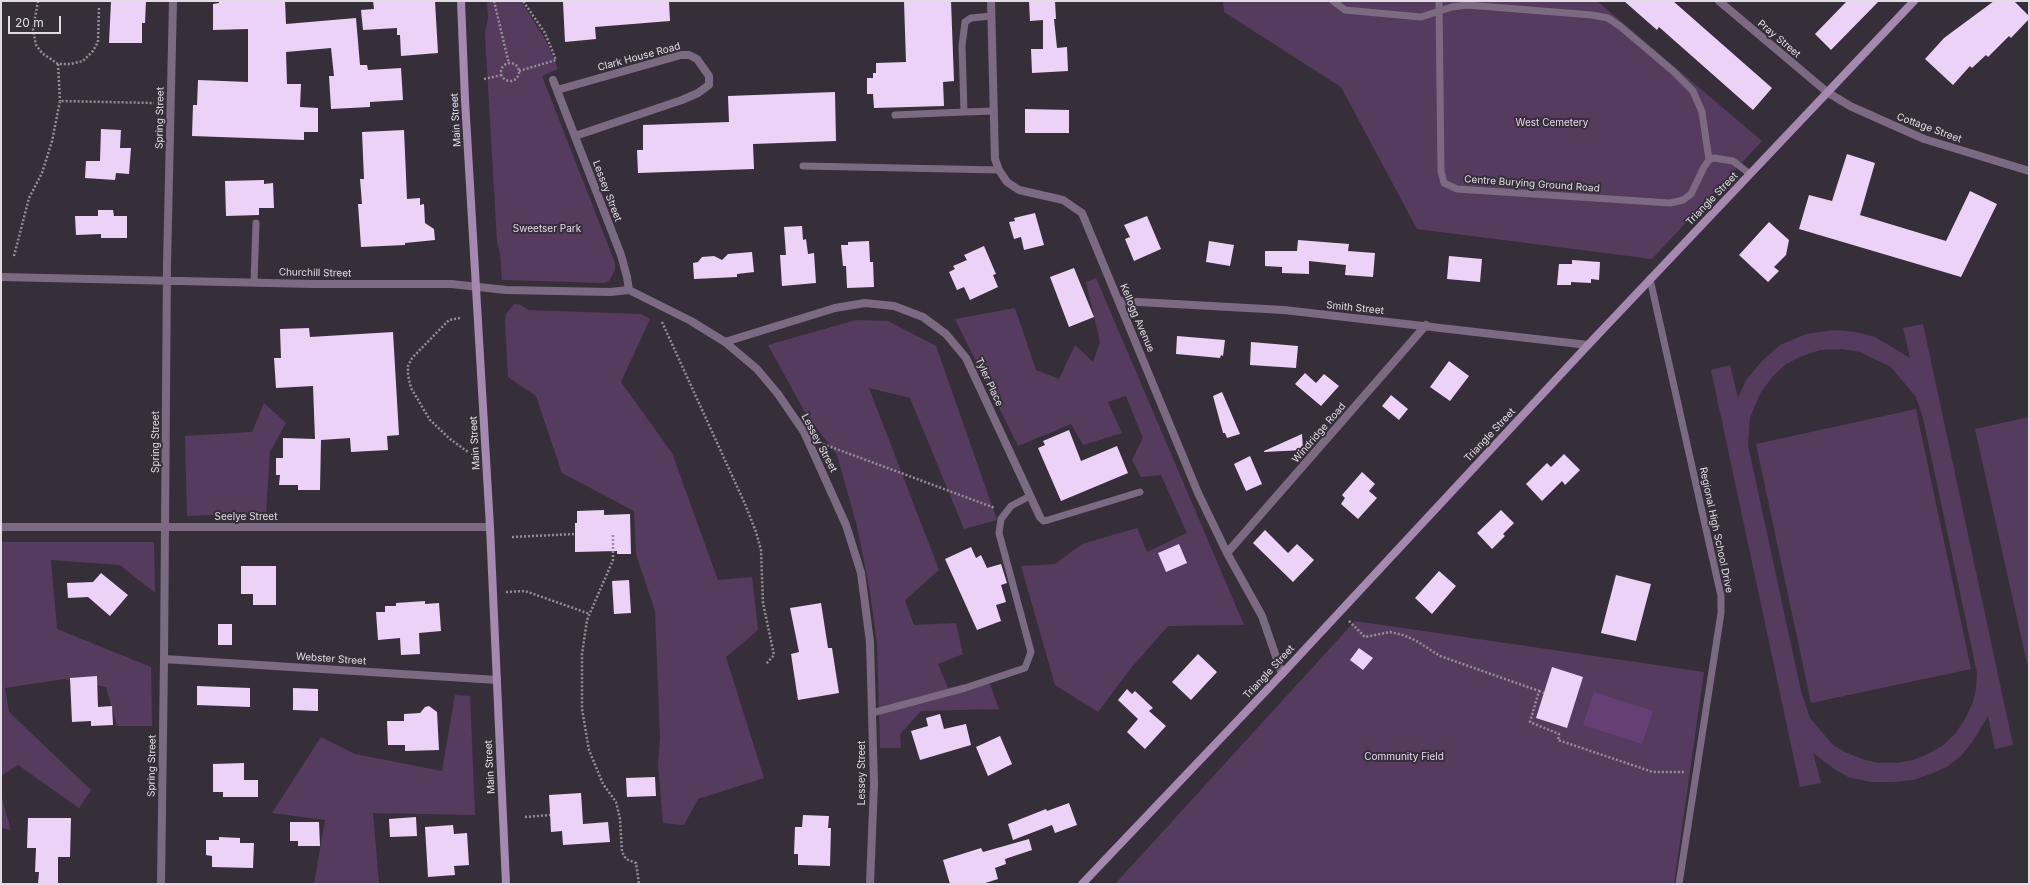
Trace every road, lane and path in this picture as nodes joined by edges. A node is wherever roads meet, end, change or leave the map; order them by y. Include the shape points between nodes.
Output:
1 (38, 1) edge
2 (173, 1) edge
3 (461, 1) edge
4 (494, 1) edge
5 (523, 1) edge
6 (991, 1) edge
7 (1333, 1) edge
8 (1439, 1) edge
9 (1719, 1) edge
10 (1914, 1) edge
11 (99, 7) dead end
12 (1439, 12) junction
13 (992, 16) junction
14 (58, 64) junction
15 (509, 64) junction
16 (519, 71) junction
17 (502, 75) junction
18 (484, 79) dead end
19 (553, 80) dead end
20 (557, 90) junction
21 (1827, 92) junction
22 (60, 101) junction
23 (154, 103) dead end
24 (994, 111) junction
25 (964, 112) junction
26 (895, 115) dead end
27 (575, 136) junction
28 (1708, 160) junction
29 (803, 166) dead end
30 (999, 170) junction
31 (2029, 171) edge
32 (1750, 174) junction
33 (256, 223) dead end
34 (14, 256) dead end
35 (1, 277) edge
36 (1650, 278) junction
37 (167, 281) junction
38 (254, 282) junction
39 (476, 286) junction
40 (629, 290) junction
41 (1120, 301) junction
42 (460, 318) dead end
43 (662, 322) dead end
44 (1426, 326) junction
45 (725, 342) junction
46 (1588, 344) junction
47 (810, 446) junction
48 (468, 452) dead end
49 (1140, 492) dead end
50 (1030, 496) junction
51 (1006, 512) junction
52 (1040, 517) joint
53 (1, 527) edge
54 (166, 527) junction
55 (490, 527) junction
56 (575, 534) dead end
57 (613, 535) dead end
58 (512, 537) dead end
59 (1226, 553) junction
60 (493, 592) junction
61 (590, 614) junction
62 (1348, 621) dead end
63 (164, 659) junction
64 (766, 664) dead end
65 (1282, 674) junction
66 (497, 680) junction
67 (1539, 691) junction
68 (1544, 693) dead end
69 (872, 713) junction
70 (1696, 771) junction
71 (550, 815) dead end
72 (525, 817) dead end
73 (161, 884) edge
74 (506, 884) edge
75 (639, 884) edge
76 (870, 884) edge
77 (1082, 884) edge
78 (1679, 884) edge

1 - 14 path via 33,29 36,45
2 - 37 street, Spring Street
3 - 39 main road, Main Street via 464,100
4 - 15 path
5 - 16 path via 545,34 556,60
6 - 13 street, Kellogg Avenue
7 - 12 lane via 1345,10 1379,15 1421,17
8 - 12 lane, Centre Burying Ground Road
9 - 21 street, Pray Street
10 - 21 main road, Triangle Street
11 - 14 path via 98,42 93,51 83,61
12 - 28 lane via 1467,5 1608,18 1638,41 1693,92 1702,112
12 - 28 lane, Centre Burying Ground Road via 1441,171 1444,183 1457,189 1670,203 1683,200 1691,194
13 - 24 street, Kellogg Avenue
13 - 25 lane via 971,18 965,22
14 - 22 path
15 - 16 path via 516,66
15 - 17 path via 503,67
16 - 17 path via 514,81 505,80
17 - 18 path
19 - 20 street, Lessey Street
20 - 27 street, Lessey Street
20 - 27 street, Clark House Road via 680,55 689,55 697,59 709,76 709,84 688,98
21 - 31 street, Cottage Street via 1850,106 1924,139
21 - 32 main road, Triangle Street
22 - 23 path
22 - 34 path via 52,141 42,173 29,198
24 - 25 lane
24 - 30 street, Kellogg Avenue via 995,159
25 - 26 lane
27 - 40 street, Lessey Street via 621,255
28 - 32 lane via 1714,158 1733,161
29 - 30 lane
30 - 41 street, Kellogg Avenue via 1007,182 1019,190 1063,200 1082,213
32 - 36 main road, Triangle Street
33 - 38 lane
35 - 37 street, Churchill Street
36 - 46 main road, Triangle Street
36 - 70 lane, Regional High School Drive via 1721,596 1721,612
37 - 38 street, Churchill Street
37 - 54 street, Spring Street
38 - 39 street, Churchill Street
39 - 40 street, Churchill Street via 506,290
39 - 55 main road, Main Street
40 - 45 street, Lessey Street via 691,321
41 - 44 street, Smith Street via 1284,310
41 - 59 street, Kellogg Avenue via 1198,493
42 - 48 path via 449,320 412,358 408,366 408,375 411,388 430,420
43 - 64 path via 756,532 761,550 763,603 774,655
44 - 46 street, Smith Street
44 - 59 street, Windridge Road
45 - 47 street, Lessey Street via 757,369 774,389 804,432
45 - 50 street, Tyler Place via 835,308 865,303 894,306 923,317 946,334 966,358
46 - 65 main road, Triangle Street
47 - 51 path via 821,443
47 - 69 street, Lessey Street via 846,525 861,573 870,642
49 - 52 lane, Tyler Place via 1048,520 1043,521
50 - 51 lane via 1011,506
50 - 52 street, Tyler Place
51 - 69 lane via 1001,519 999,533 1031,652 1025,668 966,688
53 - 54 street, Seelye Street
54 - 55 street, Seelye Street
54 - 63 street, Spring Street
55 - 60 main road, Main Street
56 - 58 path
57 - 61 path via 613,560
59 - 65 street, Kellogg Avenue via 1262,616
60 - 61 path via 525,591
60 - 66 main road, Main Street
61 - 75 path via 582,654 582,709 590,750 603,784 616,802 622,852 626,859 636,863
62 - 67 path via 1365,636 1390,632 1403,635 1440,656
63 - 66 street, Webster Street
63 - 73 street, Spring Street
65 - 77 main road, Triangle Street
66 - 74 main road, Main Street
67 - 68 path
67 - 70 path via 1530,722 1559,734 1558,740 1653,772
69 - 76 street, Lessey Street via 874,784
70 - 78 lane, Regional High School Drive
71 - 72 path

